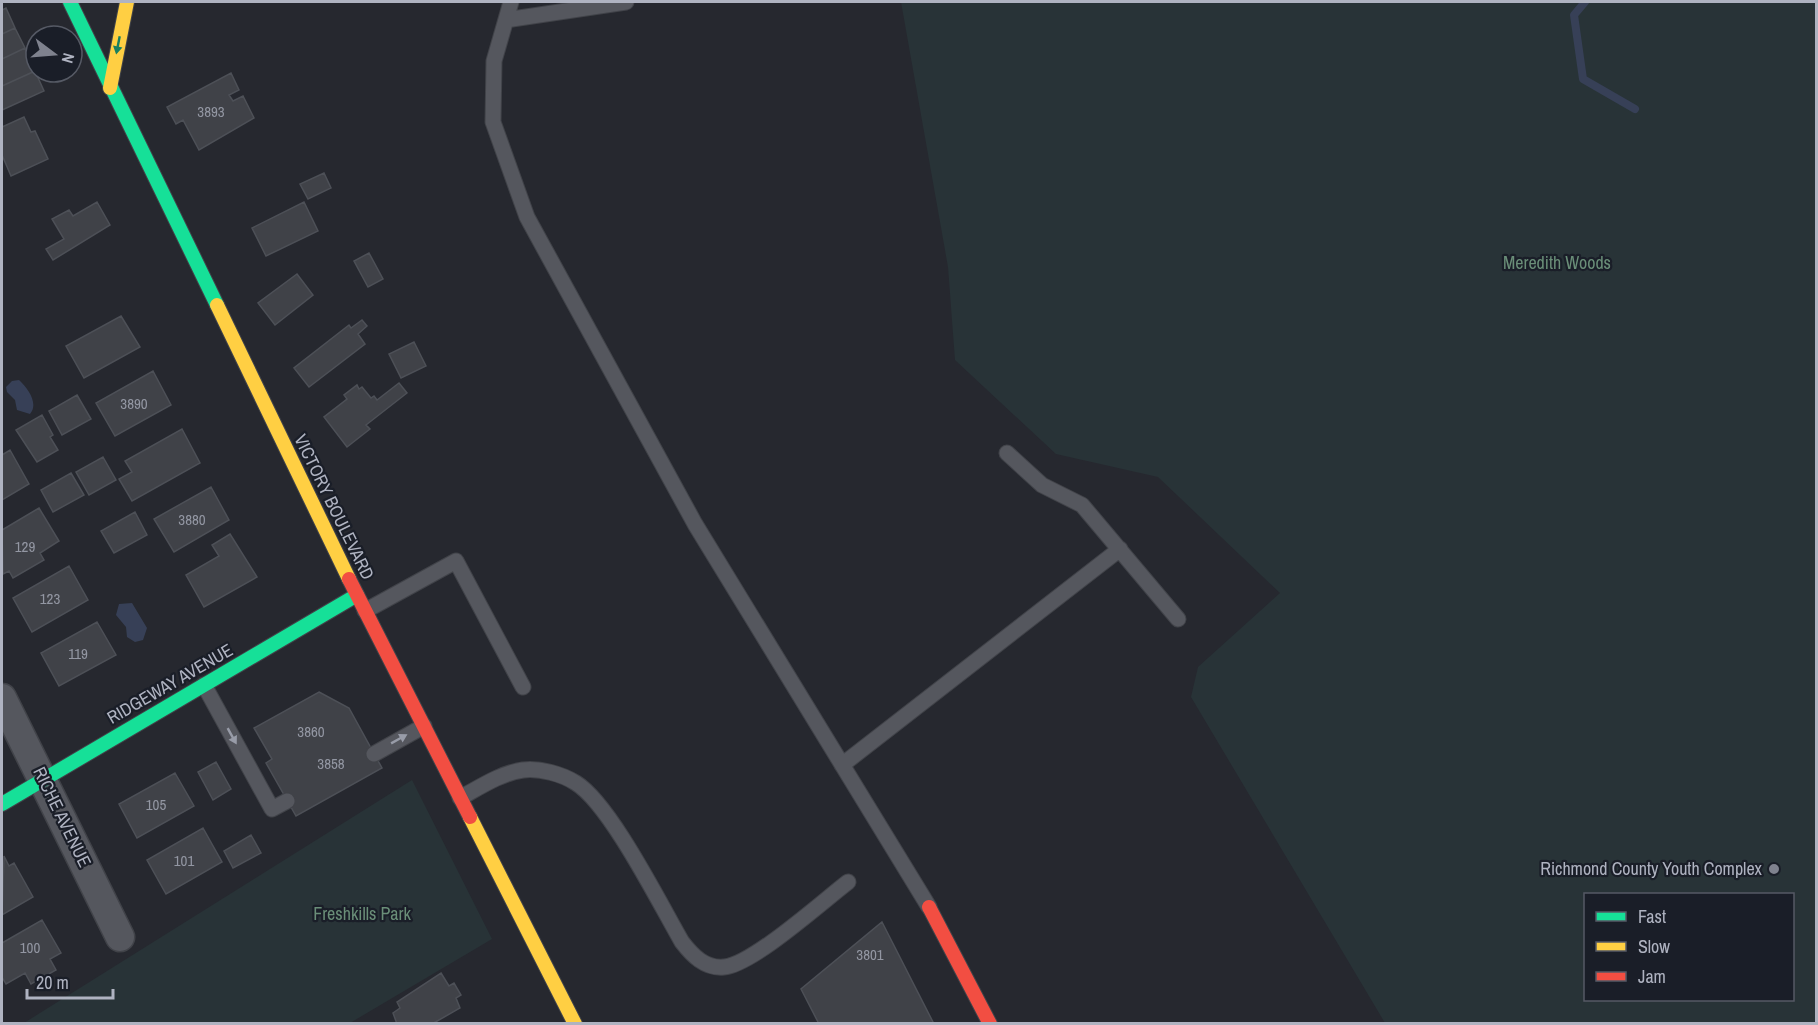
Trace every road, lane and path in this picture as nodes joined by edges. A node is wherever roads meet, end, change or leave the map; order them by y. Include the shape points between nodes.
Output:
1 (70, 2) edge
2 (127, 2) edge
3 (511, 2) edge
4 (626, 2) edge
5 (506, 20) junction
6 (110, 88) junction
7 (1006, 453) dead end
8 (1120, 549) junction
9 (357, 595) junction
10 (365, 611) junction
11 (1178, 619) dead end
12 (204, 685) junction
13 (523, 687) dead end
14 (2, 698) edge
15 (424, 726) junction
16 (374, 754) dead end
17 (842, 765) junction
18 (44, 779) junction
19 (460, 798) junction
20 (287, 801) dead end
21 (2, 804) edge
22 (848, 882) dead end
23 (929, 907) joint
24 (120, 937) dead end
25 (575, 1023) edge
26 (990, 1023) edge

1 - 6 main road, VICTORY BOULEVARD
2 -> 6 main road
3 - 5 lane
4 - 5 lane
5 - 17 lane via 494,62 493,122 526,217 695,524
6 - 9 main road, VICTORY BOULEVARD
7 - 8 lane via 1042,485 1082,505
8 - 11 lane
8 - 17 lane
9 - 10 main road, VICTORY BOULEVARD
9 - 12 main road, RIDGEWAY AVENUE
10 - 13 lane via 456,561
10 - 15 main road, VICTORY BOULEVARD
12 - 18 main road, RIDGEWAY AVENUE
12 -> 20 lane via 272,809
14 - 18 street, RICHE AVENUE
16 -> 15 lane
15 - 19 main road, VICTORY BOULEVARD
17 - 23 lane
18 - 21 main road, RIDGEWAY AVENUE
18 - 24 street, RICHE AVENUE
19 - 22 lane via 506,774 524,770 550,772 576,783 600,805 682,942 694,957 709,965 724,968 759,951
19 - 25 main road, VICTORY BOULEVARD
23 - 26 main road

